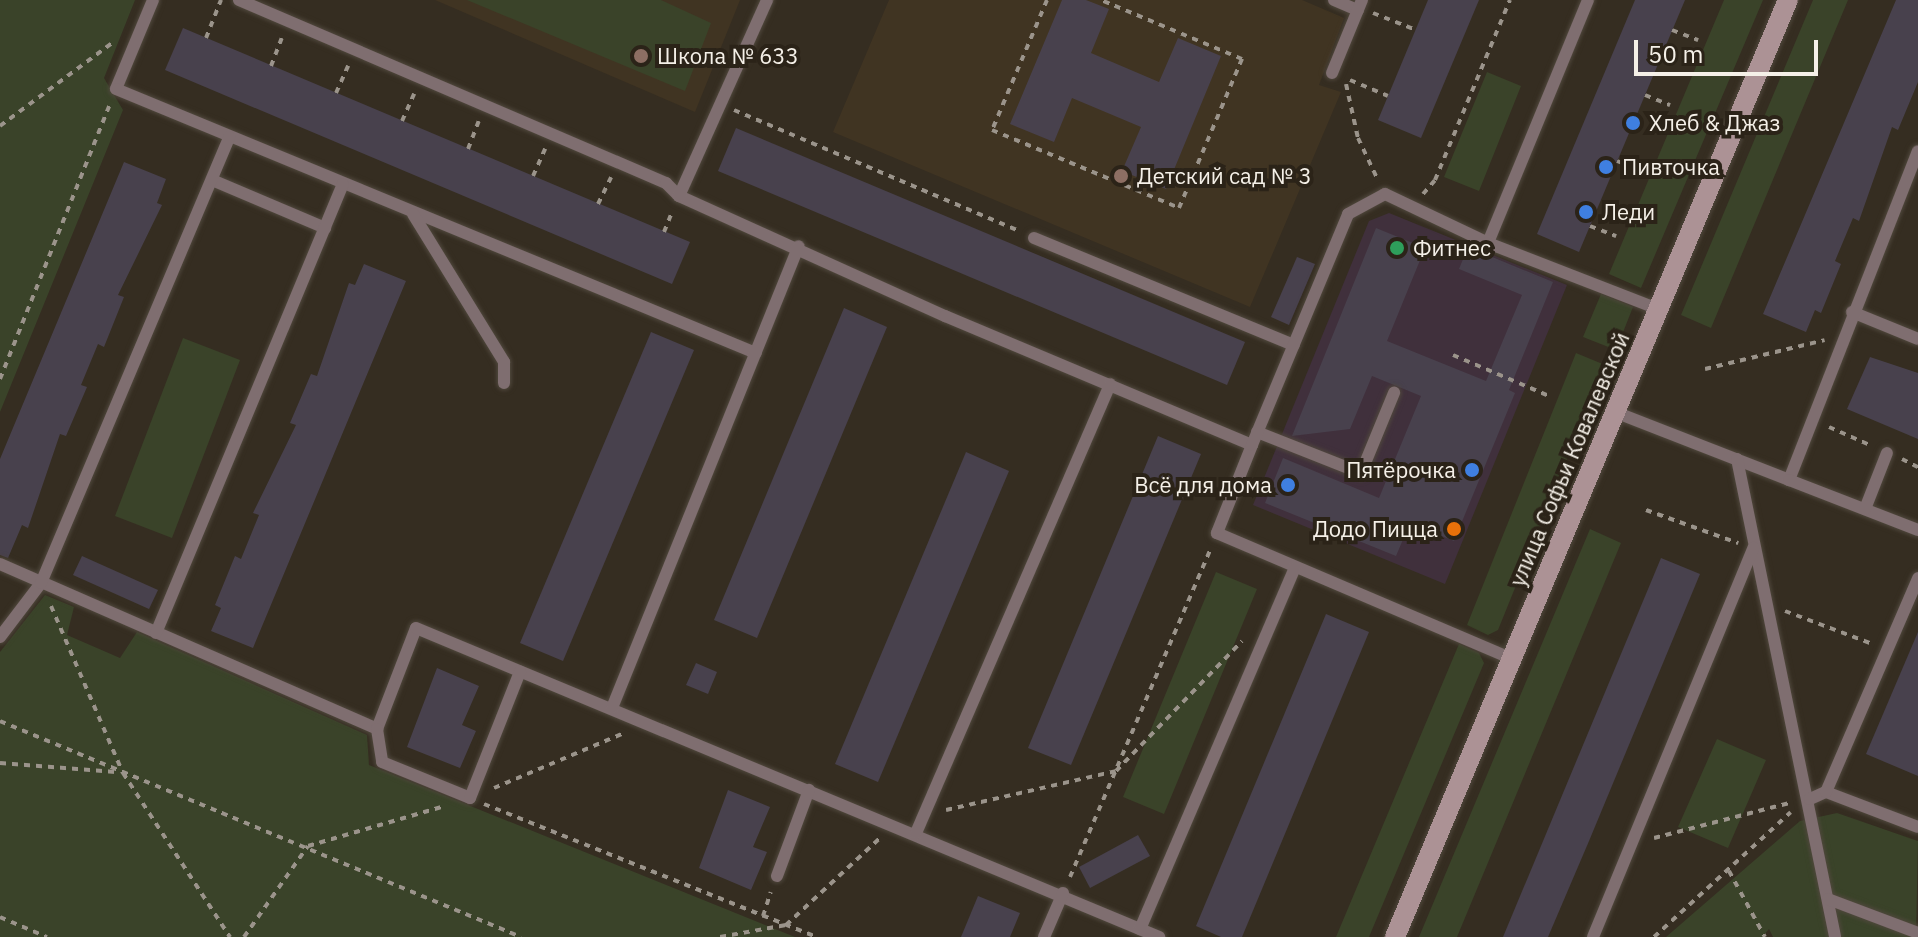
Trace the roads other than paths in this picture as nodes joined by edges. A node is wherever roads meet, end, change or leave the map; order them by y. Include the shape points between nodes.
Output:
1 (153, 0) edge
2 (239, 0) edge
3 (767, 0) edge
4 (1334, 0) edge
5 (1588, 0) edge
6 (1788, 0) edge
7 (270, 6) edge
8 (1360, 6) edge
9 (1332, 73) dead end
10 (229, 137) junction
11 (1918, 151) edge
12 (212, 180) junction
13 (343, 184) junction
14 (679, 196) junction
15 (413, 214) junction
16 (325, 228) junction
17 (1034, 238) road end
18 (1488, 243) junction
19 (799, 246) junction
20 (1658, 309) junction
21 (1852, 312) junction
22 (1918, 339) edge
23 (1294, 345) junction
24 (756, 353) junction
25 (504, 383) dead end
26 (1110, 384) junction
27 (1394, 393) dead end
28 (1615, 412) junction
29 (1257, 432) junction
30 (1252, 445) junction
31 (1887, 453) road end
32 (1737, 459) junction
33 (1789, 480) junction
34 (1865, 509) junction
35 (1918, 530) edge
36 (1753, 548) junction
37 (0, 564) edge
38 (1295, 568) junction
39 (1918, 578) edge
40 (41, 583) junction
41 (156, 633) junction
42 (0, 637) edge
43 (1512, 659) junction
44 (520, 672) junction
45 (612, 708) junction
46 (377, 729) junction
47 (809, 790) junction
48 (1826, 792) junction
49 (1810, 799) junction
50 (1917, 823) edge
51 (916, 833) junction
52 (777, 876) road end
53 (1063, 893) junction
54 (1828, 899) junction
55 (1140, 929) junction
56 (1918, 933) edge
57 (1044, 937) edge
58 (1159, 937) edge
59 (1395, 937) edge
60 (1593, 937) edge
61 (1835, 937) edge

1 - 10 lane via 116,89
2 - 7 lane
3 - 14 lane
4 - 8 lane
5 - 18 lane
6 - 20 street, улица Софьи Ковалевской
7 - 14 lane via 289,22 666,183
8 - 9 lane
10 - 12 lane
10 - 13 lane
11 - 21 lane
12 - 16 lane
12 - 40 lane
13 - 15 lane
13 - 16 lane
14 - 19 lane
15 - 24 lane
15 - 25 lane via 504,362
16 - 41 lane
17 - 23 lane
18 - 20 lane
18 - 23 lane via 1385,194 1348,214
19 - 24 lane
19 - 26 lane via 945,316
20 - 28 street, улица Софьи Ковалевской
21 - 22 lane
21 - 33 lane
23 - 29 lane
24 - 45 lane
26 - 30 lane
26 - 51 lane
27 - 29 lane via 1361,473
28 - 32 lane
28 - 43 street, улица Софьи Ковалевской
29 - 30 lane
30 - 38 lane via 1217,533
31 - 34 lane
32 - 33 lane
32 - 36 lane
33 - 34 lane
34 - 35 lane
36 - 49 lane
36 - 60 lane
37 - 40 lane
38 - 43 lane
38 - 55 lane
39 - 48 lane
40 - 41 lane
40 - 42 lane
41 - 46 lane
43 - 59 street, улица Софьи Ковалевской
44 - 45 lane
44 - 46 lane via 416,628
44 - 46 lane via 470,798 382,762
45 - 47 lane
47 - 51 lane
47 - 52 lane
48 - 49 lane
48 - 50 lane
49 - 54 lane
51 - 53 lane
53 - 55 lane
53 - 57 lane
54 - 56 lane
54 - 61 lane
55 - 58 lane

